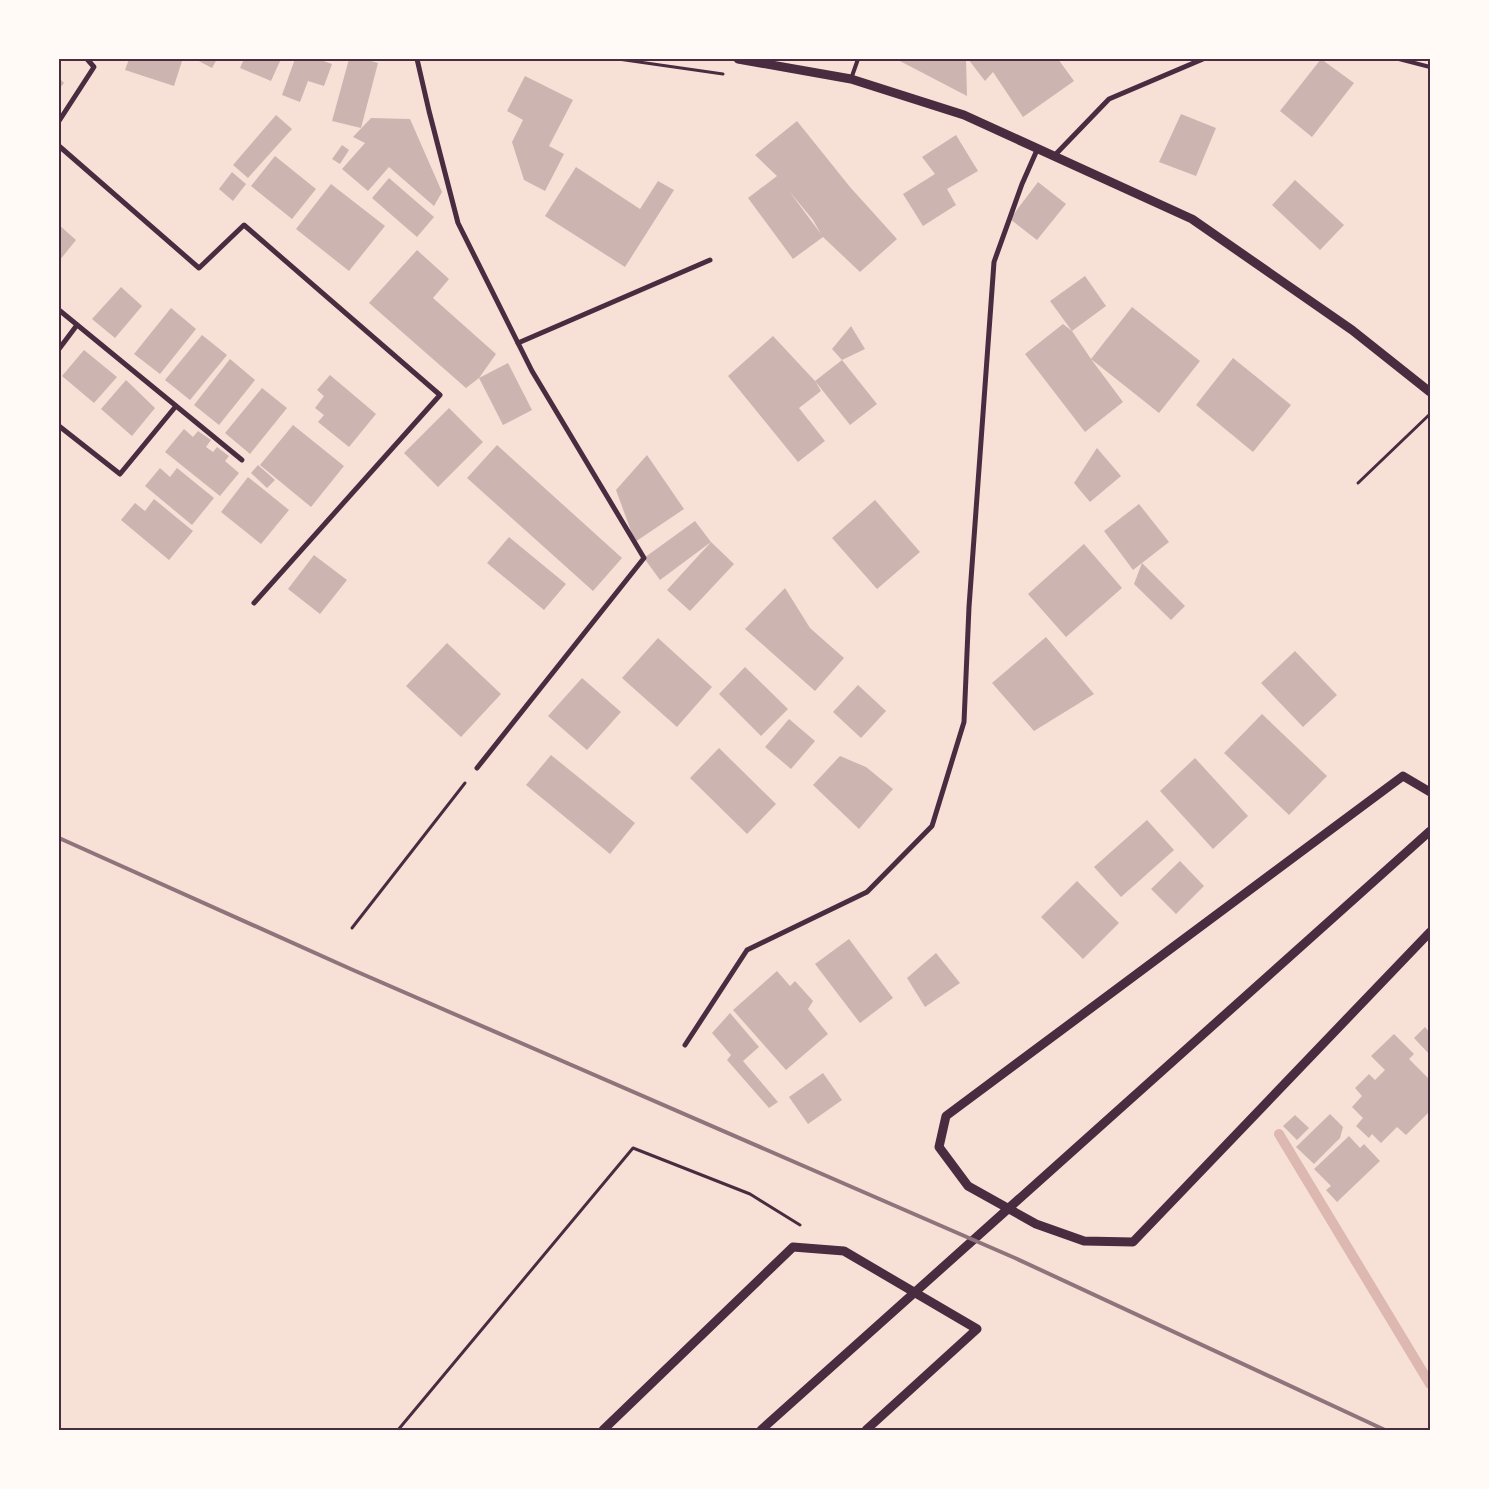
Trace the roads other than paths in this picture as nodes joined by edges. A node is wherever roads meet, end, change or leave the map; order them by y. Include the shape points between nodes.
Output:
1 (87, 59) edge
2 (418, 59) edge
3 (738, 59) edge
4 (858, 59) edge
5 (1203, 59) edge
6 (1399, 59) edge
7 (1430, 67) edge
8 (851, 80) junction
9 (59, 121) edge
10 (59, 146) edge
11 (1037, 150) junction
12 (1054, 156) junction
13 (710, 260) dead end
14 (59, 310) edge
15 (77, 325) junction
16 (518, 343) junction
17 (59, 349) edge
18 (1430, 392) edge
19 (176, 406) junction
20 (59, 426) edge
21 (242, 460) dead end
22 (254, 603) dead end
23 (477, 768) road end
24 (1430, 792) edge
25 (1430, 832) edge
26 (1430, 932) edge
27 (685, 1045) dead end
28 (603, 1430) edge
29 (761, 1430) edge
30 (866, 1430) edge

1 - 9 street via 94,67
2 - 16 street via 458,223
3 - 8 street
4 - 8 lane
5 - 12 street via 1109,99
6 - 7 lane
8 - 11 street via 964,115
10 - 22 street via 199,268 244,225 440,395
11 - 12 street
11 - 27 street via 994,262 964,722 932,826 867,892 747,950
12 - 18 street via 1192,219 1352,330
13 - 16 street
14 - 15 street
15 - 17 street
15 - 19 street
16 - 23 street via 644,558
19 - 20 street via 120,474
19 - 21 street
24 - 26 street via 1403,776 946,1116 939,1147 968,1186 1036,1224 1084,1241 1133,1242
25 - 29 street
28 - 30 street via 793,1247 844,1251 977,1328

